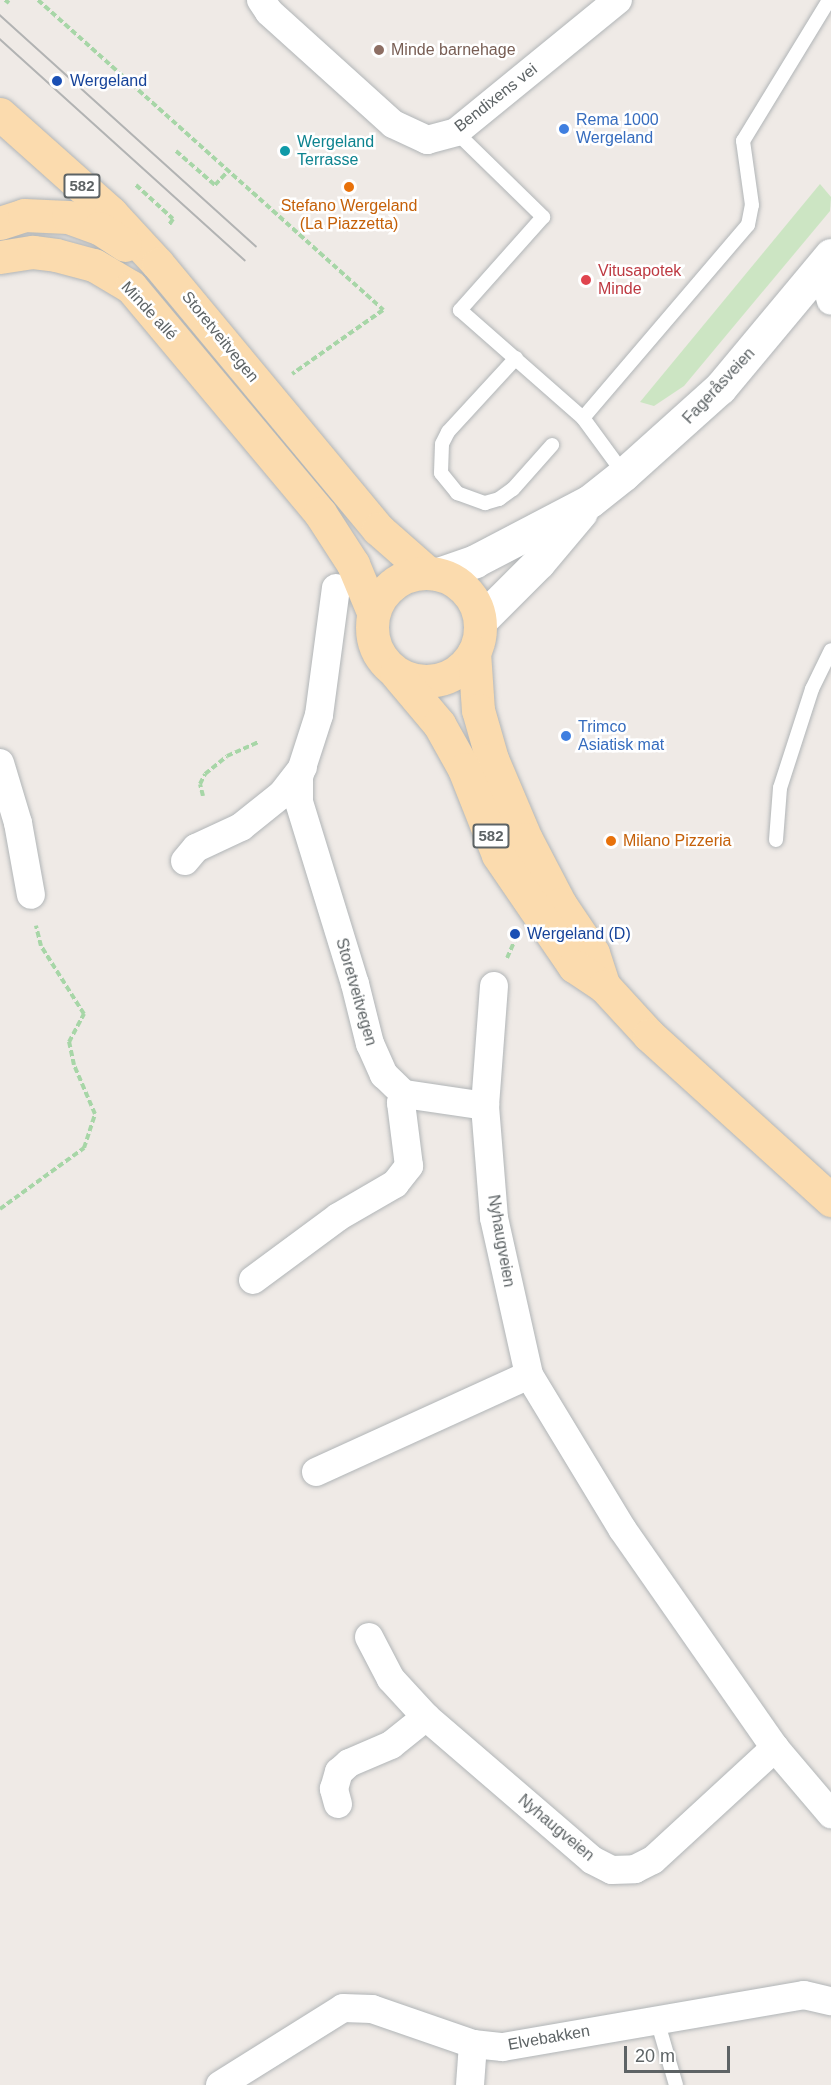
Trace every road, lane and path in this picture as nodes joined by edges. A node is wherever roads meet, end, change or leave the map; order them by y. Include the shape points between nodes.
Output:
1 (38, 0) edge
2 (261, 0) edge
3 (618, 0) edge
4 (829, 0) edge
5 (0, 114) edge
6 (456, 132) junction
7 (176, 151) dead end
8 (228, 171) junction
9 (136, 185) dead end
10 (171, 217) dead end
11 (0, 223) edge
12 (0, 257) edge
13 (826, 261) edge
14 (158, 264) junction
15 (831, 301) edge
16 (516, 358) junction
17 (283, 379) dead end
18 (584, 418) junction
19 (552, 445) dead end
20 (624, 474) junction
21 (590, 501) junction
22 (433, 573) junction
23 (336, 588) dead end
24 (373, 612) junction
25 (477, 636) junction
26 (831, 650) edge
27 (396, 673) junction
28 (258, 742) dead end
29 (0, 763) edge
30 (305, 765) junction
31 (203, 796) dead end
32 (776, 840) dead end
33 (185, 861) dead end
34 (31, 896) joint
35 (494, 986) dead end
36 (604, 986) junction
37 (404, 1094) junction
38 (485, 1106) junction
39 (831, 1200) edge
40 (0, 1209) edge
41 (254, 1280) dead end
42 (529, 1375) junction
43 (316, 1472) dead end
44 (369, 1636) dead end
45 (426, 1717) junction
46 (775, 1748) junction
47 (338, 1804) dead end
48 (831, 1814) edge
49 (831, 2001) edge
50 (657, 2020) junction
51 (473, 2044) junction
52 (220, 2085) edge
53 (470, 2085) edge
54 (676, 2085) edge

1 - 8 path
2 - 6 street, Bendixens vei via 269,12 393,124 427,141
3 - 6 street, Bendixens vei
4 - 18 lane via 743,141 752,205 748,225
5 - 14 main road, Storetveitvegen / 582 via 111,213
6 - 16 lane via 543,217 460,310
7 - 8 path via 215,185
8 - 17 path via 383,310 314,362
9 - 10 path
11 - 14 main road, 582 via 24,215 68,217 99,228
12 - 24 main road, Minde allé / 582 via 33,252 56,255 112,274 153,310 320,513 353,564
13 - 15 street
13 - 20 street, Fageråsveien via 720,388
14 - 22 main road, Storetveitvegen / 582 via 378,529
16 - 18 lane
16 - 19 lane via 448,432 442,444 441,473 457,493 485,503 513,489
18 - 20 lane
20 - 21 street, Fageråsveien
21 - 22 street, Fageråsveien via 475,561
21 - 25 street, Fageråsveien
22 - 24 main road via 401,578 389,587
22 - 25 main road, 582 via 455,581 470,595
23 - 30 street, Storetveitvegen via 319,715
24 - 27 main road, 582 via 373,639 378,652
25 - 27 main road via 465,665 438,680 423,681
25 - 36 main road, 582 via 478,710 492,759 526,839 560,904 593,953
26 - 32 lane via 812,689 780,788
27 - 36 main road, 582 via 439,724 464,769 498,855 541,923 574,966
28 - 31 path via 227,756 204,774 200,784
29 - 34 street via 18,823
30 - 33 street, Storetveitvegen via 282,794 241,827 196,848
30 - 37 street, Storetveitvegen via 299,777 299,802 370,1044 384,1074
34 - 40 path via 40,946 84,1014 69,1041 74,1065 95,1114 84,1148
35 - 38 street, Nyhaugveien
36 - 39 main road, 582 via 649,1035
37 - 38 street
37 - 41 street via 401,1103 409,1166 395,1184 338,1217
38 - 42 street, Nyhaugveien via 494,1218
42 - 43 street
42 - 46 street, Nyhaugveien via 623,1530
44 - 45 street, Nyhaugveien via 374,1653 391,1679
45 - 46 street, Nyhaugveien via 592,1860 623,1872 653,1860
45 - 47 street via 391,1745 344,1768 334,1780
46 - 48 street, Nyhaugveien
49 - 50 street, Elvebakken via 804,1995
50 - 51 street, Elvebakken via 502,2047
50 - 54 lane
51 - 52 street, Elvebakken via 372,2009 343,2008
51 - 53 street

